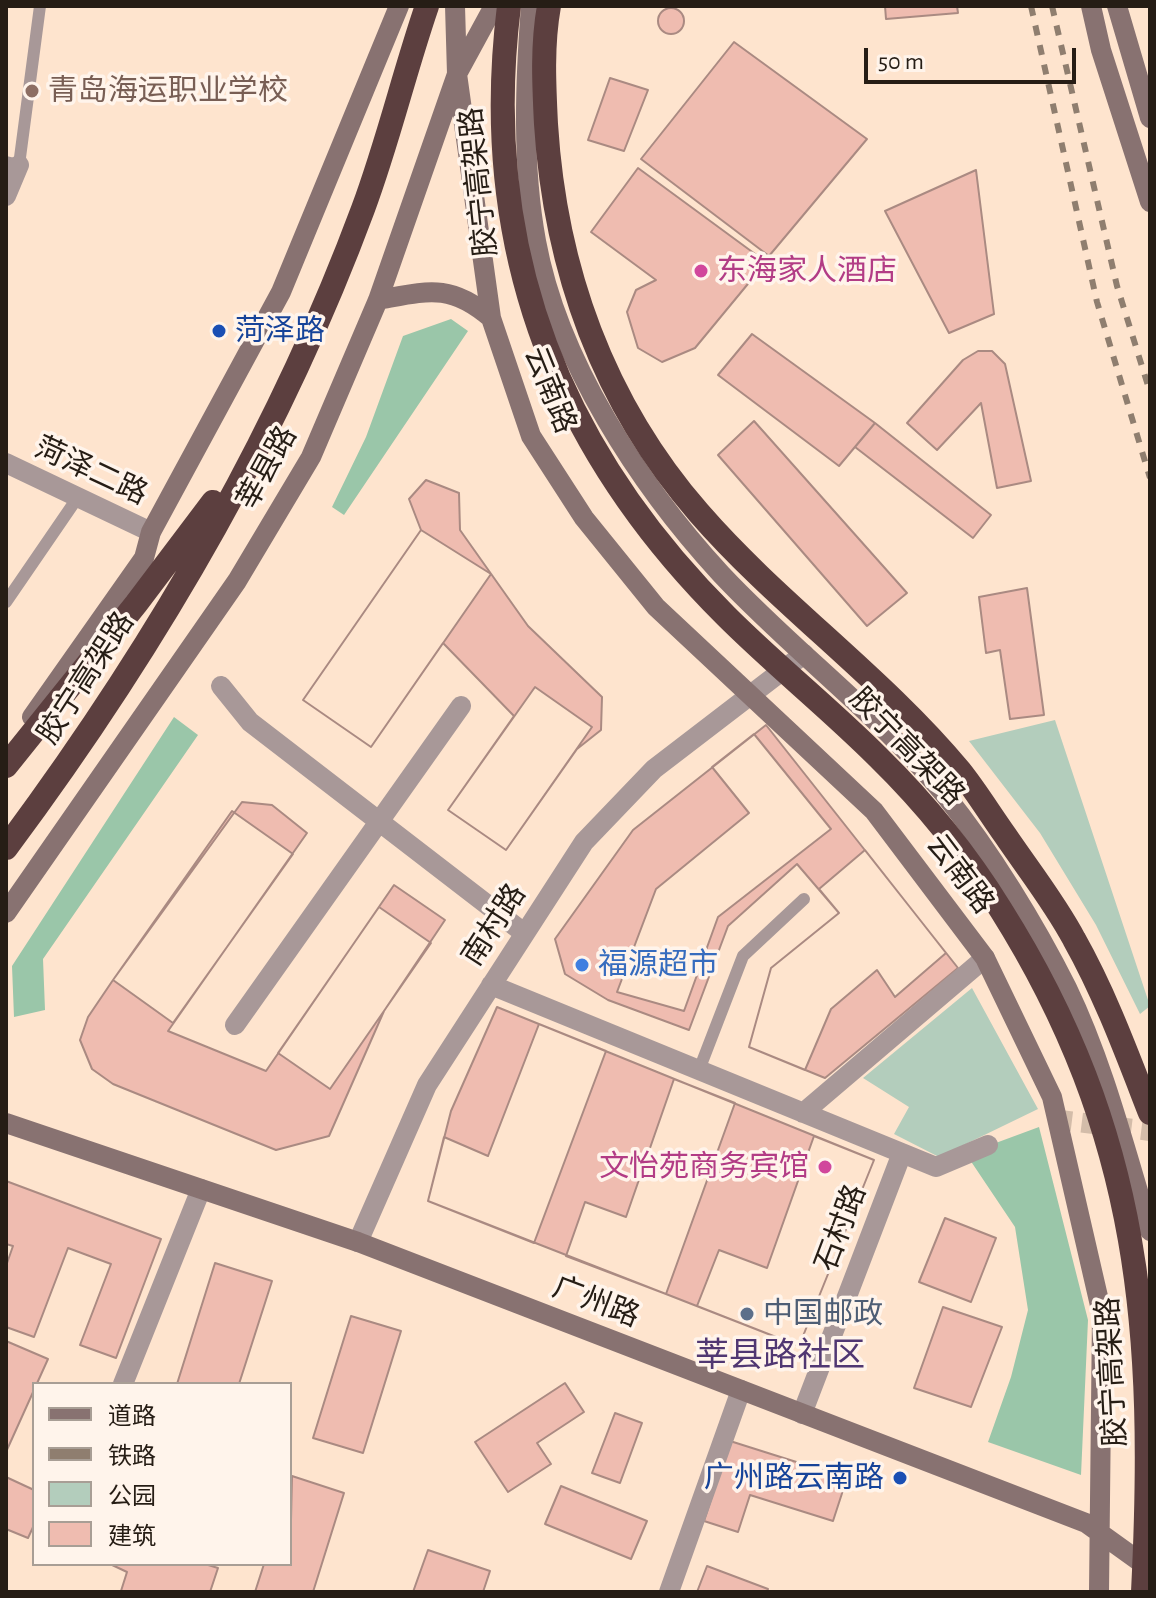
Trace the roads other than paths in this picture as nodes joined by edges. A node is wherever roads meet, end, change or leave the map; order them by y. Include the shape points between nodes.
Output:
1 (40, 6) edge
2 (399, 6) edge
3 (427, 6) edge
4 (455, 6) edge
5 (494, 6) edge
6 (509, 6) edge
7 (531, 6) edge
8 (548, 6) edge
9 (1091, 6) edge
10 (1117, 6) edge
11 (528, 46) junction
12 (457, 74) junction
13 (1150, 118) edge
14 (12, 163) edge
15 (6, 196) edge
16 (1150, 202) edge
17 (378, 300) junction
18 (321, 312) junction
19 (491, 318) junction
20 (6, 463) edge
21 (78, 497) junction
22 (151, 532) junction
23 (6, 602) edge
24 (804, 654) junction
25 (221, 686) dead end
26 (752, 695) junction
27 (461, 706) dead end
28 (6, 754) edge
29 (6, 766) edge
30 (379, 821) junction
31 (6, 848) edge
32 (804, 899) dead end
33 (6, 913) edge
34 (524, 933) junction
35 (985, 958) junction
36 (491, 985) junction
37 (235, 1025) dead end
38 (699, 1070) junction
39 (803, 1113) junction
40 (1150, 1113) edge
41 (6, 1123) edge
42 (988, 1145) dead end
43 (902, 1153) junction
44 (201, 1189) junction
45 (1150, 1231) edge
46 (358, 1242) junction
47 (124, 1382) edge
48 (741, 1390) junction
49 (802, 1414) junction
50 (1100, 1536) junction
51 (1150, 1569) edge
52 (669, 1592) edge
53 (1099, 1592) edge
54 (1143, 1592) edge

1 - 14 lane
2 - 22 main road via 281,292
3 - 18 highway, 胶宁高架路 via 364,206
4 - 12 main road
5 - 12 main road, 莘县路
6 - 54 highway, 胶宁高架路, bridge via 502,142 514,243 540,335 583,430 622,495 680,568 878,757 966,860 1027,954 1087,1080 1130,1223 1144,1319 1149,1422
7 - 11 main road, 云南路
8 - 11 main road
8 - 40 highway via 544,35 549,174 560,234 594,346 626,415 700,514 961,772 1074,937
9 - 16 main road
10 - 13 main road
11 - 24 main road, 云南路 via 526,139 536,242 570,353 617,438 673,517 722,575
12 - 17 main road, 莘县路
12 - 19 main road, 云南路
14 - 15 street
17 - 19 main road via 438,289 471,301
17 - 33 main road, 莘县路 via 311,457 244,568
18 - 29 highway via 276,403 226,484
18 - 31 highway, 胶宁高架路 via 278,405 154,634
19 - 26 main road, 云南路 via 531,436 584,518 656,607
20 - 21 street, 菏泽二路
21 - 22 street, 菏泽二路
21 - 23 lane
22 - 28 main road via 144,558
24 - 26 street, 南村路
24 - 45 main road, 云南路 via 945,796 1017,901 1067,989 1103,1079
25 - 30 street via 250,722
26 - 34 street, 南村路 via 654,769 584,842
26 - 35 main road, 云南路 via 874,811
27 - 30 street
30 - 34 street
30 - 37 street
32 - 38 lane via 743,956
34 - 36 street, 南村路
35 - 39 street
35 - 50 main road, 云南路 via 1052,1097 1102,1314
36 - 38 street
36 - 46 street, 南村路 via 427,1085
38 - 39 street
39 - 43 street
41 - 44 main road, 广州路
42 - 43 street via 936,1167
43 - 49 street, 石村路
44 - 46 main road, 广州路
44 - 47 street
46 - 48 main road, 广州路
48 - 49 main road, 广州路
48 - 52 street
49 - 50 main road, 广州路 via 1086,1523
50 - 51 main road, 广州路
50 - 53 main road, 云南路

